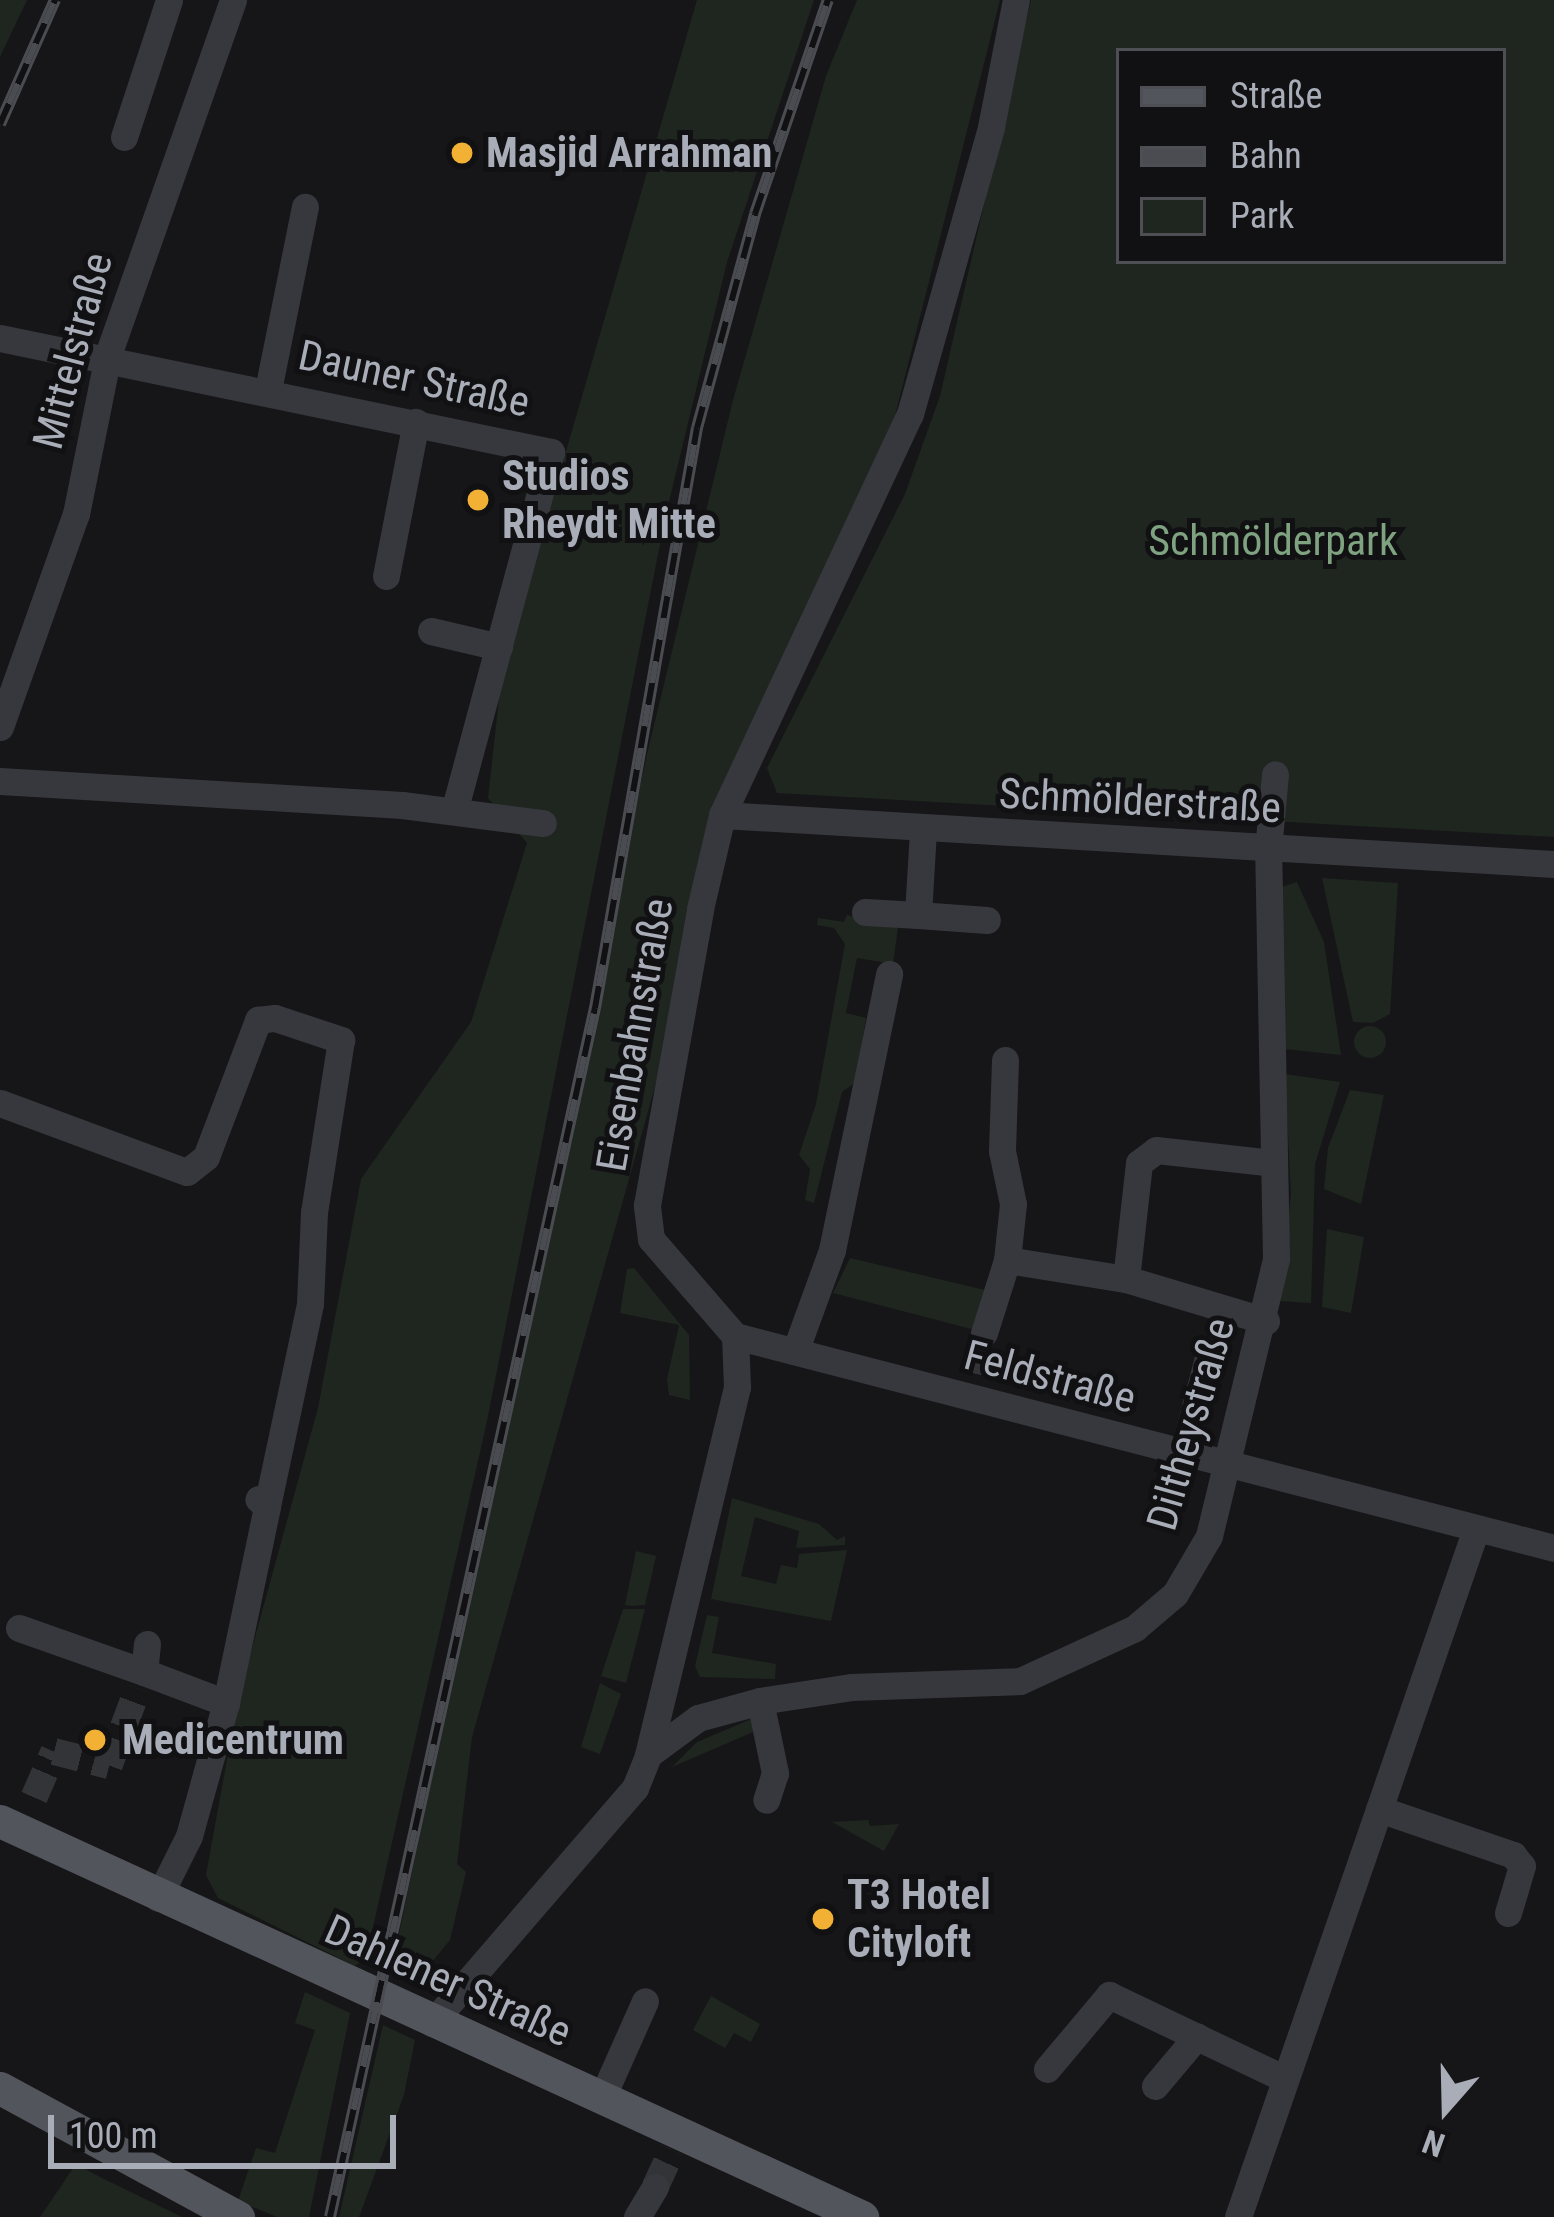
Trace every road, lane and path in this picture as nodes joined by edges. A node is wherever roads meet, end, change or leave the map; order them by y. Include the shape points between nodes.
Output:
1 (169, 0) edge
2 (233, 0) edge
3 (1016, 0) edge
4 (124, 137) dead end
5 (305, 207) dead end
6 (0, 338) edge
7 (108, 356) junction
8 (268, 390) junction
9 (416, 422) junction
10 (386, 576) dead end
11 (431, 631) dead end
12 (499, 647) junction
13 (0, 727) edge
14 (1275, 774) dead end
15 (0, 781) edge
16 (455, 809) junction
17 (722, 815) junction
18 (543, 824) dead end
19 (923, 830) junction
20 (1268, 850) junction
21 (1554, 864) edge
22 (865, 912) dead end
23 (918, 915) junction
24 (987, 920) dead end
25 (889, 974) dead end
26 (1240, 1012) dead end
27 (1270, 1013) junction
28 (1004, 1060) dead end
29 (0, 1103) edge
30 (1274, 1163) junction
31 (1007, 1259) junction
32 (1126, 1279) junction
33 (1221, 1307) junction
34 (1266, 1321) junction
35 (984, 1333) tunnel mouth
36 (735, 1336) junction
37 (796, 1349) junction
38 (1182, 1456) junction
39 (1229, 1468) junction
40 (1476, 1529) junction
41 (1554, 1548) edge
42 (19, 1628) dead end
43 (760, 1701) junction
44 (226, 1703) junction
45 (648, 1755) junction
46 (766, 1800) dead end
47 (1379, 1809) junction
48 (0, 1821) edge
49 (158, 1898) junction
50 (1508, 1913) dead end
51 (645, 2000) dead end
52 (432, 2023) junction
53 (1197, 2036) junction
54 (1047, 2068) dead end
55 (1285, 2079) junction
56 (1155, 2086) dead end
57 (0, 2089) edge
58 (601, 2100) junction
59 (655, 2187) tunnel mouth
60 (222, 2214) edge
61 (637, 2217) edge
62 (862, 2217) edge
63 (1238, 2217) edge

1 - 4 street
2 - 7 street, Mittelstraße
3 - 17 street, Eisenbahnstraße via 991,127 910,414
5 - 8 street
6 - 7 street, Dauner Straße
7 - 8 street, Dauner Straße
7 - 13 street, Mittelstraße via 76,514
8 - 9 street, Dauner Straße
9 - 10 street
9 - 12 street, Dauner Straße via 551,452
11 - 12 street
12 - 16 street, Dauner Straße
14 - 20 street, Diltheystraße
15 - 16 street
16 - 18 street
17 - 19 street, Schmölderstraße
17 - 36 street, Eisenbahnstraße via 646,1205 651,1239
19 - 20 street, Schmölderstraße via 1190,855
19 - 23 street
20 - 21 street, Schmölderstraße
20 - 27 street, Diltheystraße
22 - 23 street
23 - 24 street
25 - 37 street via 837,1228
26 - 27 street
27 - 30 street, Diltheystraße
28 - 31 street via 1002,1150 1013,1204
29 - 44 street via 199,1169 258,1020 340,1040 314,1212 310,1304
30 - 32 street via 1156,1150 1139,1162
30 - 34 street, Diltheystraße via 1276,1258
31 - 32 street
31 - 35 street
32 - 33 street
33 - 34 street
33 - 38 street
34 - 39 street, Diltheystraße
36 - 37 street, Feldstraße
36 - 45 street via 737,1387
37 - 38 street, Feldstraße via 970,1386
38 - 39 street, Feldstraße
39 - 40 street, Feldstraße
39 - 43 street, Diltheystraße via 1209,1536 1175,1594 1135,1628 1077,1658 1020,1681 851,1687
40 - 41 street, Feldstraße
40 - 47 street
42 - 44 street via 145,1658
43 - 45 street, Diltheystraße via 698,1718
43 - 46 street via 775,1773
44 - 49 street via 189,1836
45 - 52 street via 635,1788
47 - 50 street via 1513,1855 1522,1866
47 - 55 street
48 - 49 main road, Dahlener Straße
49 - 52 main road, Dahlener Straße
51 - 58 street via 638,2040
52 - 58 main road, Dahlener Straße
53 - 54 street via 1109,1995
53 - 55 street
53 - 56 street
55 - 63 street
57 - 60 main road
58 - 62 main road, Dahlener Straße
59 - 61 street

